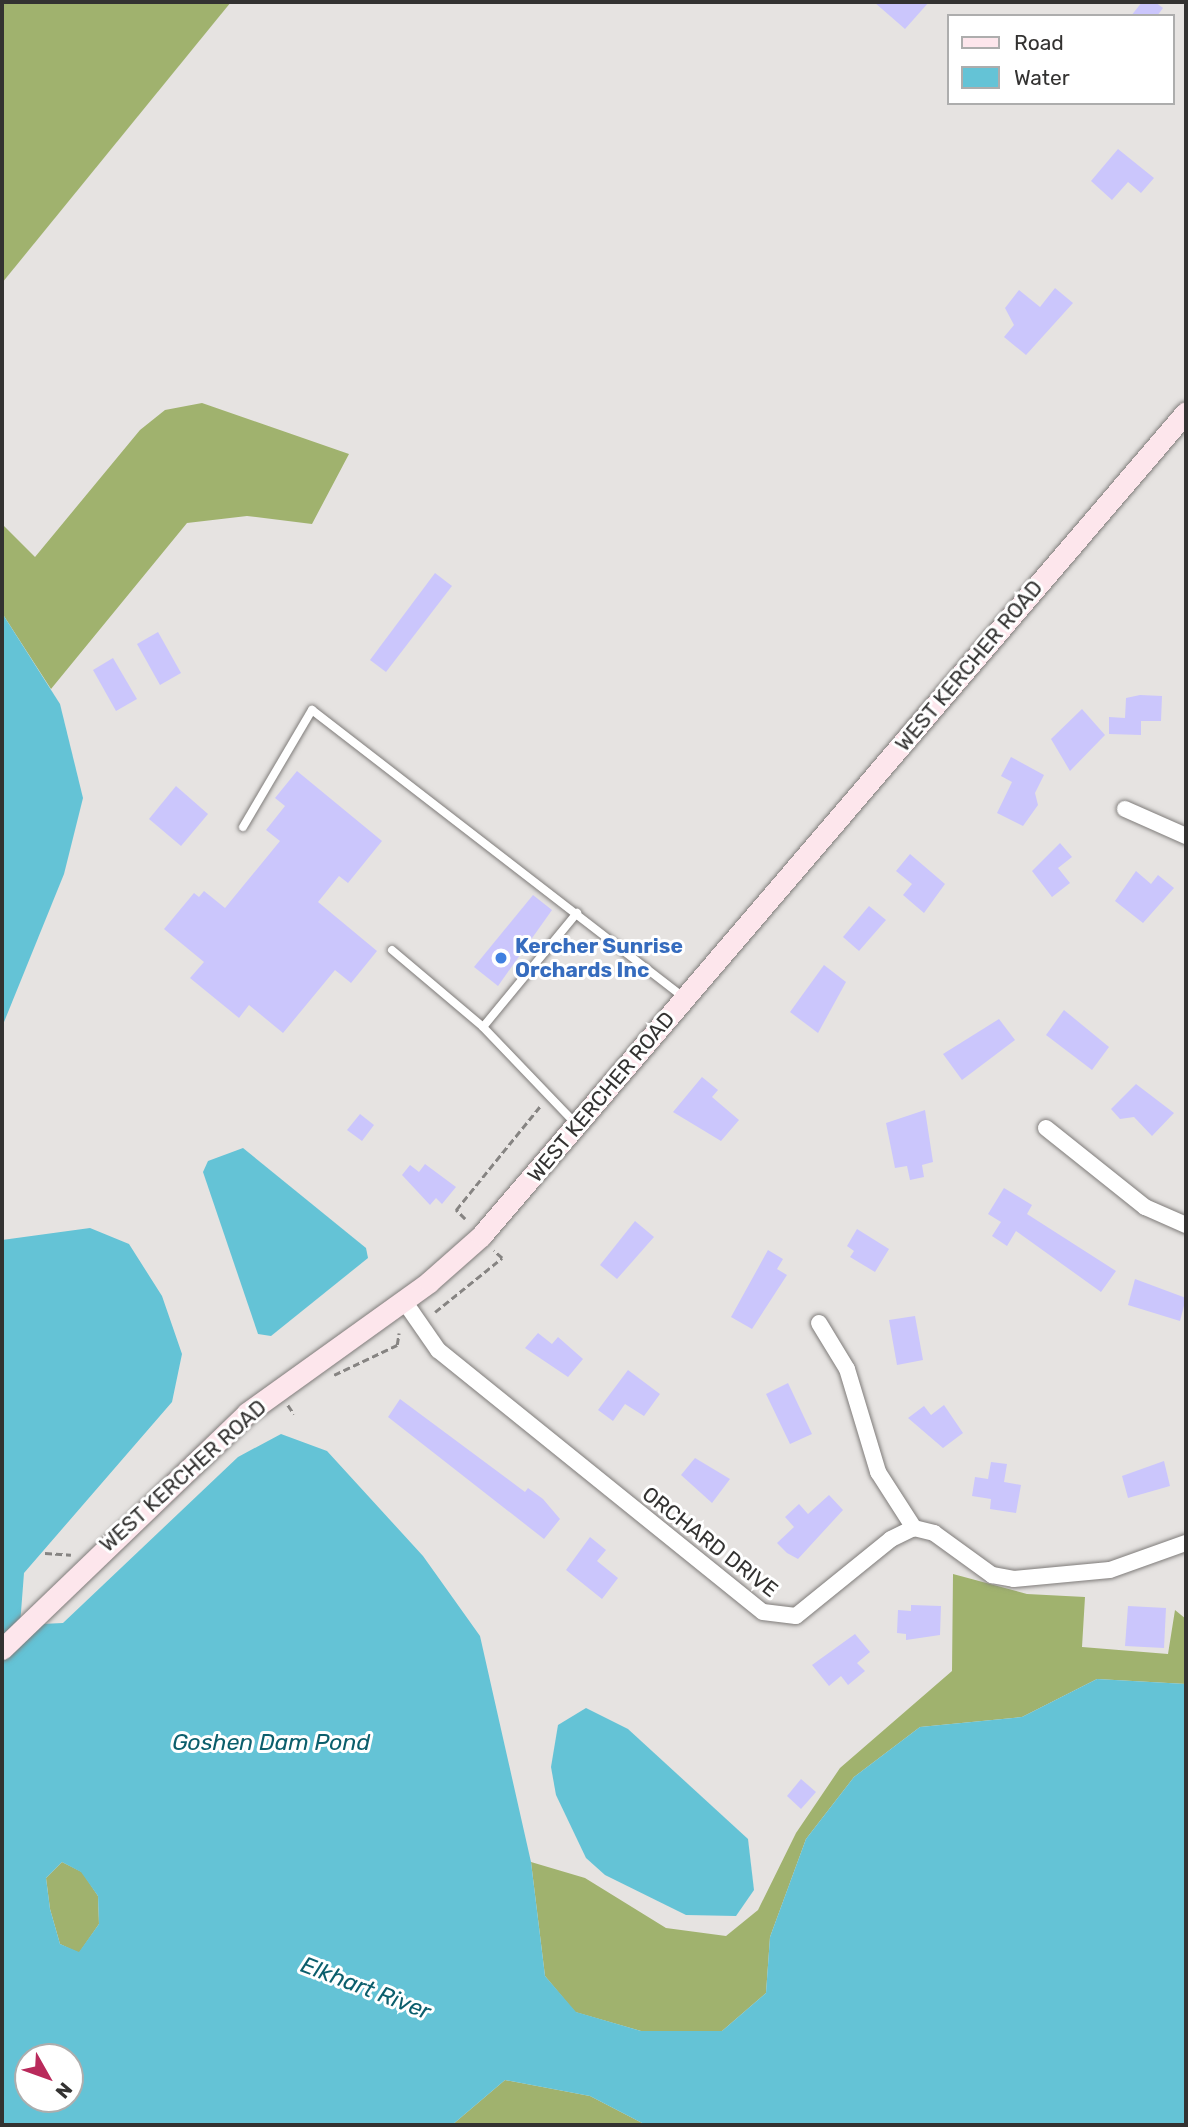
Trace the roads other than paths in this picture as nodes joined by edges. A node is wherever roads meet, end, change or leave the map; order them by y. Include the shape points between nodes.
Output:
1 (1186, 412) edge
2 (1125, 809) dead end
3 (243, 827) dead end
4 (1186, 836) edge
5 (577, 913) junction
6 (392, 950) dead end
7 (685, 998) junction
8 (483, 1027) junction
9 (577, 1125) junction
10 (1045, 1128) dead end
11 (1186, 1225) edge
12 (404, 1301) junction
13 (819, 1322) dead end
14 (914, 1528) junction
15 (1186, 1543) edge
16 (2, 1648) edge

1 - 7 main road, WEST KERCHER ROAD
2 - 4 street
3 - 5 lane via 312,710
5 - 7 lane
5 - 8 lane
6 - 8 lane
7 - 9 main road, WEST KERCHER ROAD
8 - 9 lane
9 - 12 main road, WEST KERCHER ROAD via 481,1236
10 - 11 street via 1145,1207
12 - 14 street, ORCHARD DRIVE via 438,1350 763,1612 804,1611 891,1539
12 - 16 main road, WEST KERCHER ROAD via 247,1413
13 - 14 street via 847,1369 878,1472
14 - 15 street via 934,1533 992,1575 1014,1579 1110,1570

